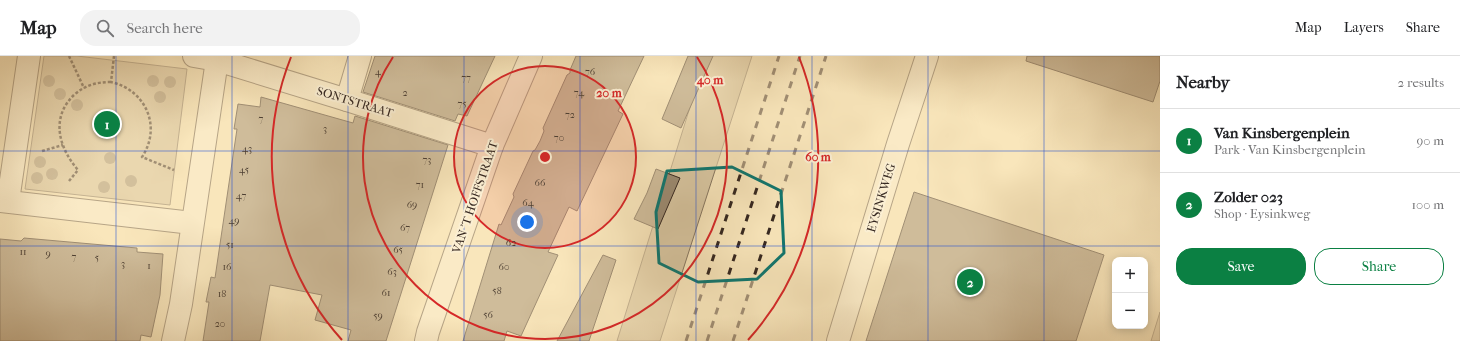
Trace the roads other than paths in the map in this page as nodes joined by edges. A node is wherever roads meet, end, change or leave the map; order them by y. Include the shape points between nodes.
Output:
1 (29, 56) edge
2 (194, 56) edge
3 (360, 56) edge
4 (532, 56) edge
5 (926, 56) edge
6 (217, 60) junction
7 (347, 100) junction
8 (492, 146) junction
9 (4, 201) edge
10 (192, 223) junction
11 (173, 341) edge
12 (426, 341) edge
13 (838, 341) edge

1 - 9 street
2 - 6 street, SONTSTRAAT
3 - 7 street
4 - 8 street, VAN 'T HOFFSTRAAT
5 - 13 street, EYSINKWEG
6 - 7 street, SONTSTRAAT
6 - 10 street
7 - 8 street, SONTSTRAAT
8 - 12 street, VAN 'T HOFFSTRAAT
9 - 10 street
10 - 11 street via 181,304

